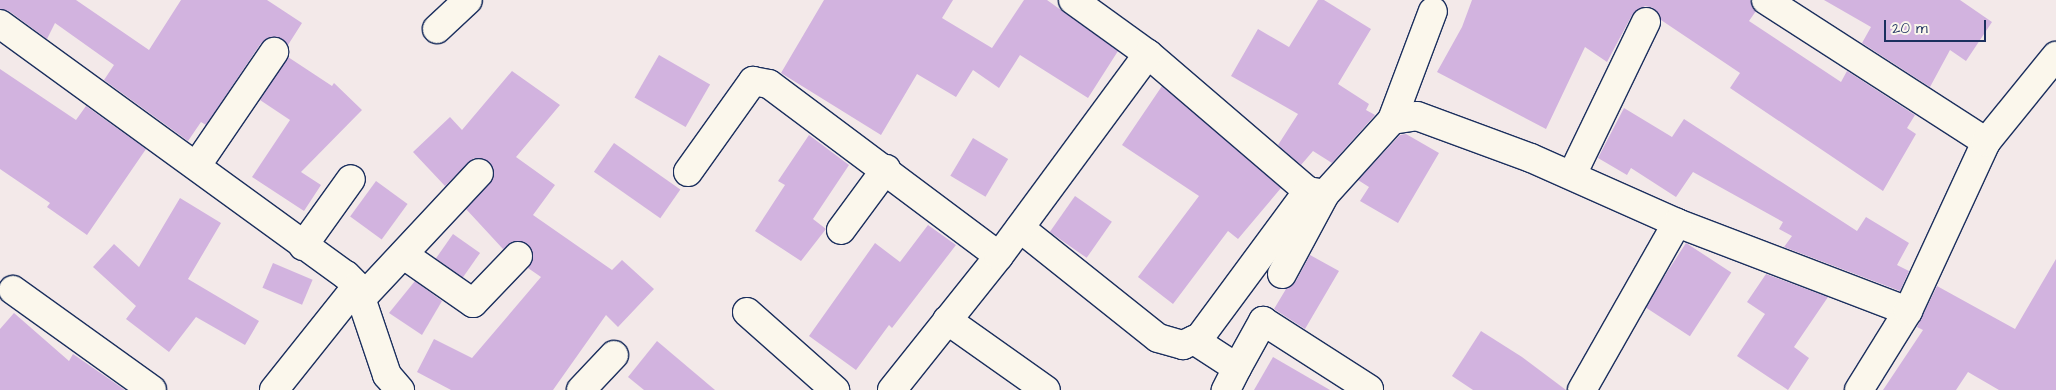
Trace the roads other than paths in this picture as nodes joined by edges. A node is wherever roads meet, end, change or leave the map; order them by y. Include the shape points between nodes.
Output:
1 (468, 0) edge
2 (1073, 0) edge
3 (1766, 0) edge
4 (1433, 11) dead end
5 (1646, 22) dead end
6 (0, 24) edge
7 (437, 29) dead end
8 (274, 52) dead end
9 (1148, 54) junction
10 (2056, 56) edge
11 (1392, 120) junction
12 (1986, 142) junction
13 (196, 165) junction
14 (886, 169) junction
15 (688, 172) dead end
16 (479, 174) dead end
17 (1572, 176) junction
18 (351, 179) dead end
19 (1316, 192) junction
20 (1677, 223) junction
21 (1020, 228) junction
22 (841, 230) dead end
23 (303, 246) junction
24 (404, 254) junction
25 (518, 256) dead end
26 (999, 256) junction
27 (1282, 274) dead end
28 (14, 290) dead end
29 (360, 292) junction
30 (1908, 311) junction
31 (747, 312) dead end
32 (947, 320) junction
33 (1194, 340) junction
34 (614, 355) dead end
35 (1231, 379) edge
36 (152, 390) edge
37 (274, 390) edge
38 (400, 390) edge
39 (581, 390) edge
40 (835, 390) edge
41 (892, 390) edge
42 (1046, 390) edge
43 (1369, 390) edge
44 (1582, 390) edge
45 (1859, 390) edge

1 - 7 street
2 - 9 street
3 - 12 street
4 - 11 street
5 - 17 street
6 - 13 street
8 - 13 street
9 - 19 street
9 - 21 street
10 - 12 street
11 - 17 street via 1417,116
11 - 19 street
12 - 30 street
13 - 23 street
14 - 15 street via 769,84 754,81
14 - 22 street
14 - 26 street
16 - 24 street
17 - 20 street
18 - 23 street
19 - 27 street
19 - 33 street via 1200,337
20 - 30 street
20 - 44 street
21 - 26 street
21 - 33 street via 1158,338 1183,345
23 - 29 street
24 - 25 street via 473,303
24 - 29 street
26 - 32 street
28 - 36 street
29 - 37 street
29 - 38 street via 387,375
30 - 45 street
31 - 40 street
32 - 41 street
32 - 42 street
33 - 35 street
34 - 39 street
35 - 43 street via 1263,321

